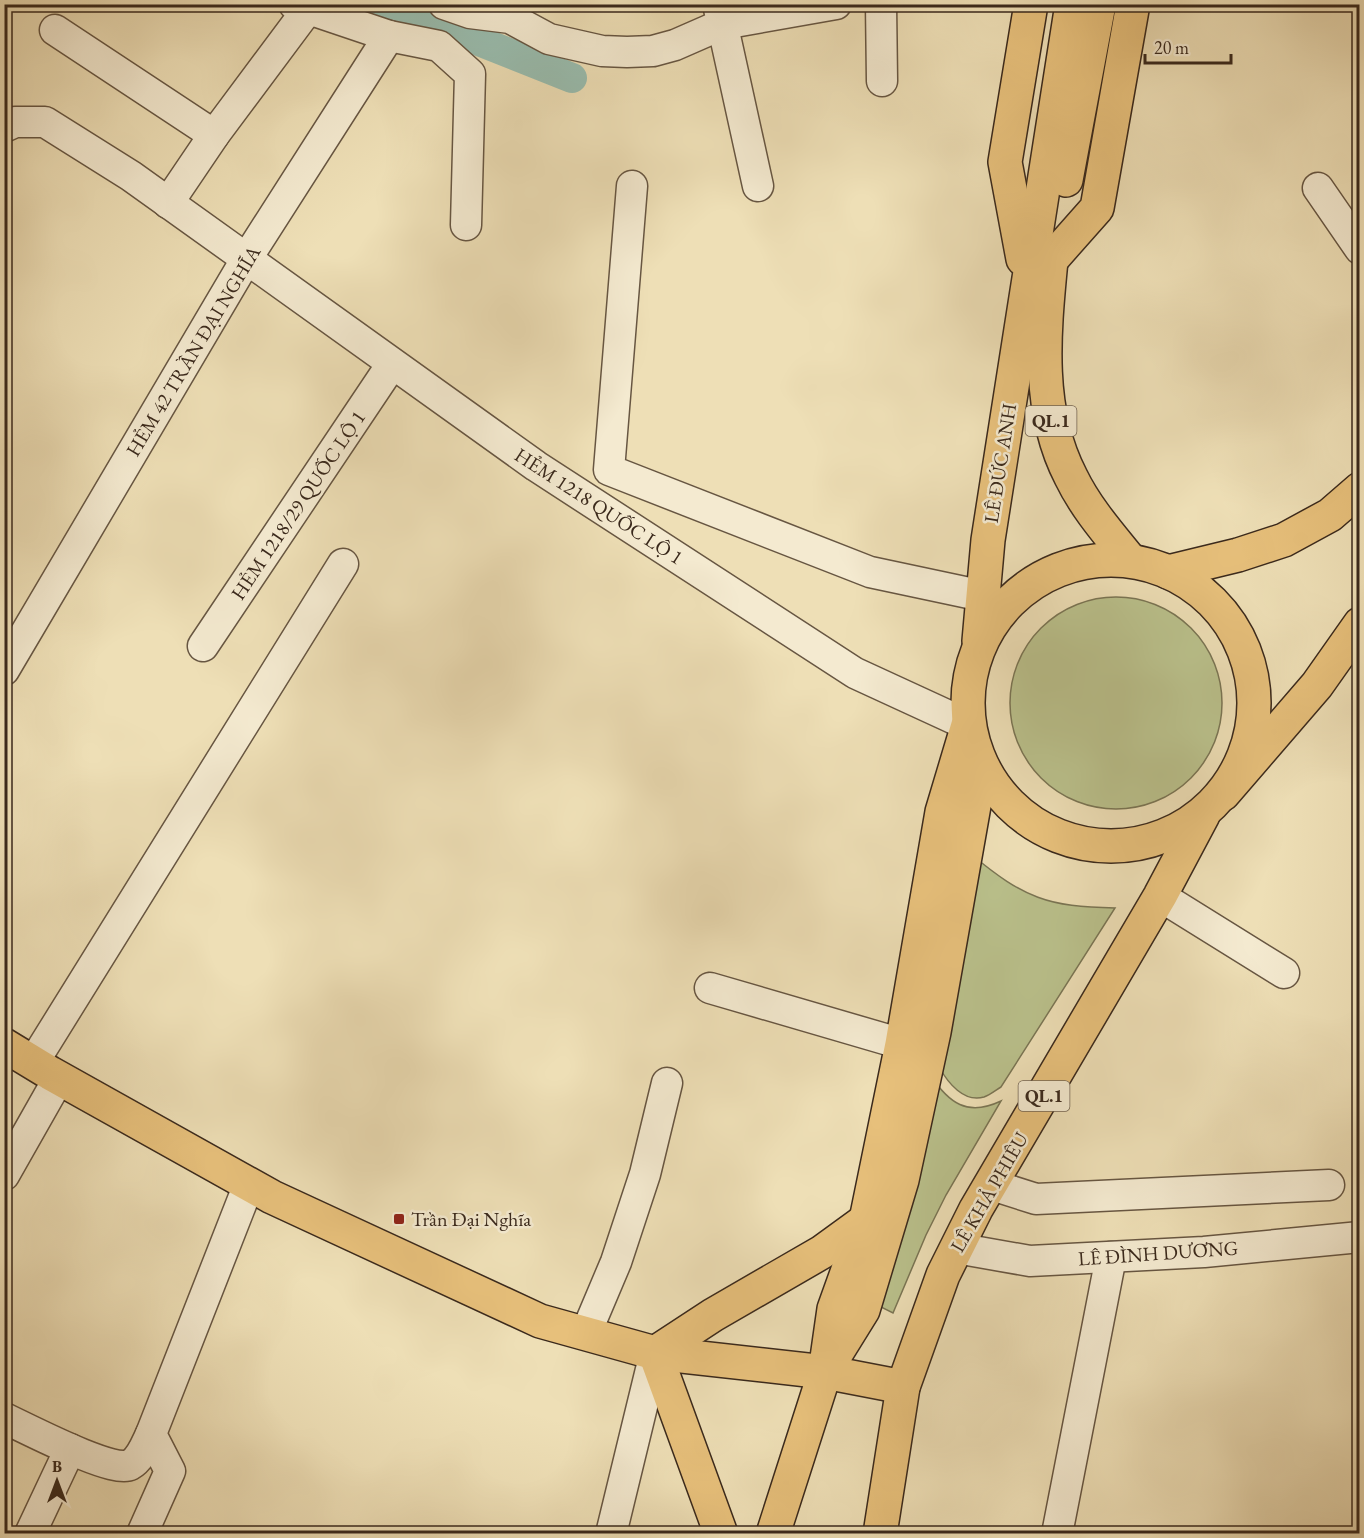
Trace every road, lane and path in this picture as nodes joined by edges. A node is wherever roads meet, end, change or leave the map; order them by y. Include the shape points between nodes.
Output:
1 (836, 4) edge
2 (881, 4) edge
3 (1031, 4) edge
4 (1072, 4) edge
5 (1099, 4) edge
6 (1133, 4) edge
7 (301, 7) edge
8 (457, 9) edge
9 (511, 11) edge
10 (721, 14) edge
11 (55, 30) dead end
12 (389, 36) junction
13 (439, 46) junction
14 (882, 81) dead end
15 (4, 127) edge
16 (214, 135) junction
17 (632, 186) dead end
18 (758, 186) dead end
19 (1318, 188) dead end
20 (168, 203) junction
21 (466, 225) dead end
22 (1359, 249) edge
23 (247, 258) junction
24 (1051, 260) junction
25 (1027, 284) junction
26 (392, 364) junction
27 (1359, 489) edge
28 (1130, 560) junction
29 (343, 564) dead end
30 (1168, 572) junction
31 (983, 596) junction
32 (1355, 639) edge
33 (979, 643) junction
34 (203, 645) dead end
35 (4, 670) edge
36 (968, 725) junction
37 (981, 766) junction
38 (1213, 804) junction
39 (1160, 896) junction
40 (1284, 973) dead end
41 (710, 988) dead end
42 (902, 1044) junction
43 (4, 1045) edge
44 (46, 1071) junction
45 (667, 1083) dead end
46 (4, 1175) edge
47 (249, 1184) junction
48 (992, 1185) junction
49 (1329, 1185) dead end
50 (866, 1220) junction
51 (1359, 1237) edge
52 (956, 1248) junction
53 (1111, 1257) junction
54 (586, 1334) junction
55 (655, 1353) junction
56 (825, 1372) junction
57 (903, 1387) junction
58 (4, 1418) edge
59 (151, 1434) junction
60 (70, 1449) junction
61 (30, 1533) edge
62 (142, 1533) edge
63 (611, 1533) edge
64 (721, 1533) edge
65 (773, 1533) edge
66 (880, 1533) edge
67 (1057, 1533) edge

1 - 10 street
2 - 14 street
3 - 25 main road, LÊ ĐỨC ANH / QL.1 via 1005,162
4 - 25 main road, LÊ ĐỨC ANH / QL.1
5 - 24 main road, LÊ ĐỨC ANH / QL.1
6 - 24 main road via 1097,208
7 - 12 street
7 - 16 street
8 - 9 street
8 - 13 street
9 - 10 street via 549,39 602,51 627,52 675,45
10 - 18 street
11 - 16 street
12 - 13 street
12 - 23 street, HẺM 42 TRẦN ĐẠI NGHĨA
13 - 21 street via 470,74
15 - 20 street, HẺM 1218 QUỐC LỘ 1 via 15,122 45,122
16 - 20 street
17 - 31 street via 609,470 870,572
19 - 22 street
20 - 23 street, HẺM 1218 QUỐC LỘ 1
23 - 26 street, HẺM 1218 QUỐC LỘ 1
23 - 35 street, HẺM 42 TRẦN ĐẠI NGHĨA
24 - 28 main road, LÊ ĐỨC ANH / QL.1 via 1046,394 1055,442 1094,515
25 - 31 main road, LÊ ĐỨC ANH / QL.1
26 - 34 street, HẺM 1218/29 QUỐC LỘ 1
26 - 36 street, HẺM 1218 QUỐC LỘ 1 via 536,466 855,673
27 - 30 main road via 1330,515 1284,540
28 - 30 main road, QL.1
28 - 33 main road, QL.1 via 1091,561 1045,576 1006,604
29 - 44 street
30 - 38 main road, QL.1 via 1195,586 1227,617 1247,656 1255,700 1250,744 1239,771
31 - 33 main road, LÊ ĐỨC ANH / QL.1
32 - 38 main road
33 - 36 main road, QL.1 via 966,697
36 - 37 main road, QL.1
36 - 42 main road, QL.1 via 942,812
37 - 38 main road, QL.1 via 1005,802 1039,829 1080,844 1124,847 1166,836
37 - 56 main road, QL.1 via 934,1032 902,1180 863,1310
38 - 39 main road, LÊ KHẢ PHIÊU / QL.1
39 - 40 street
39 - 48 main road, LÊ KHẢ PHIÊU / QL.1
41 - 42 street
42 - 50 main road, QL.1
43 - 44 main road
44 - 46 street
44 - 47 main road
45 - 54 street via 645,1174 616,1262
47 - 54 main road via 540,1321
47 - 59 street
48 - 49 street via 1036,1199
48 - 52 main road, LÊ KHẢ PHIÊU / QL.1
50 - 55 main road via 822,1252
50 - 56 main road, QL.1 via 834,1309
51 - 53 street, LÊ ĐÌNH DƯƠNG
52 - 53 street, LÊ ĐÌNH DƯƠNG via 1030,1261
52 - 57 main road, LÊ KHẢ PHIÊU / QL.1 via 942,1275
53 - 67 street
54 - 55 main road
55 - 56 main road
55 - 63 street
55 - 64 main road
56 - 57 main road
56 - 65 main road, QL.1
57 - 66 main road, LÊ KHẢ PHIÊU / QL.1
58 - 60 street
59 - 60 street via 138,1459 124,1467
59 - 62 street via 170,1471
60 - 61 street

